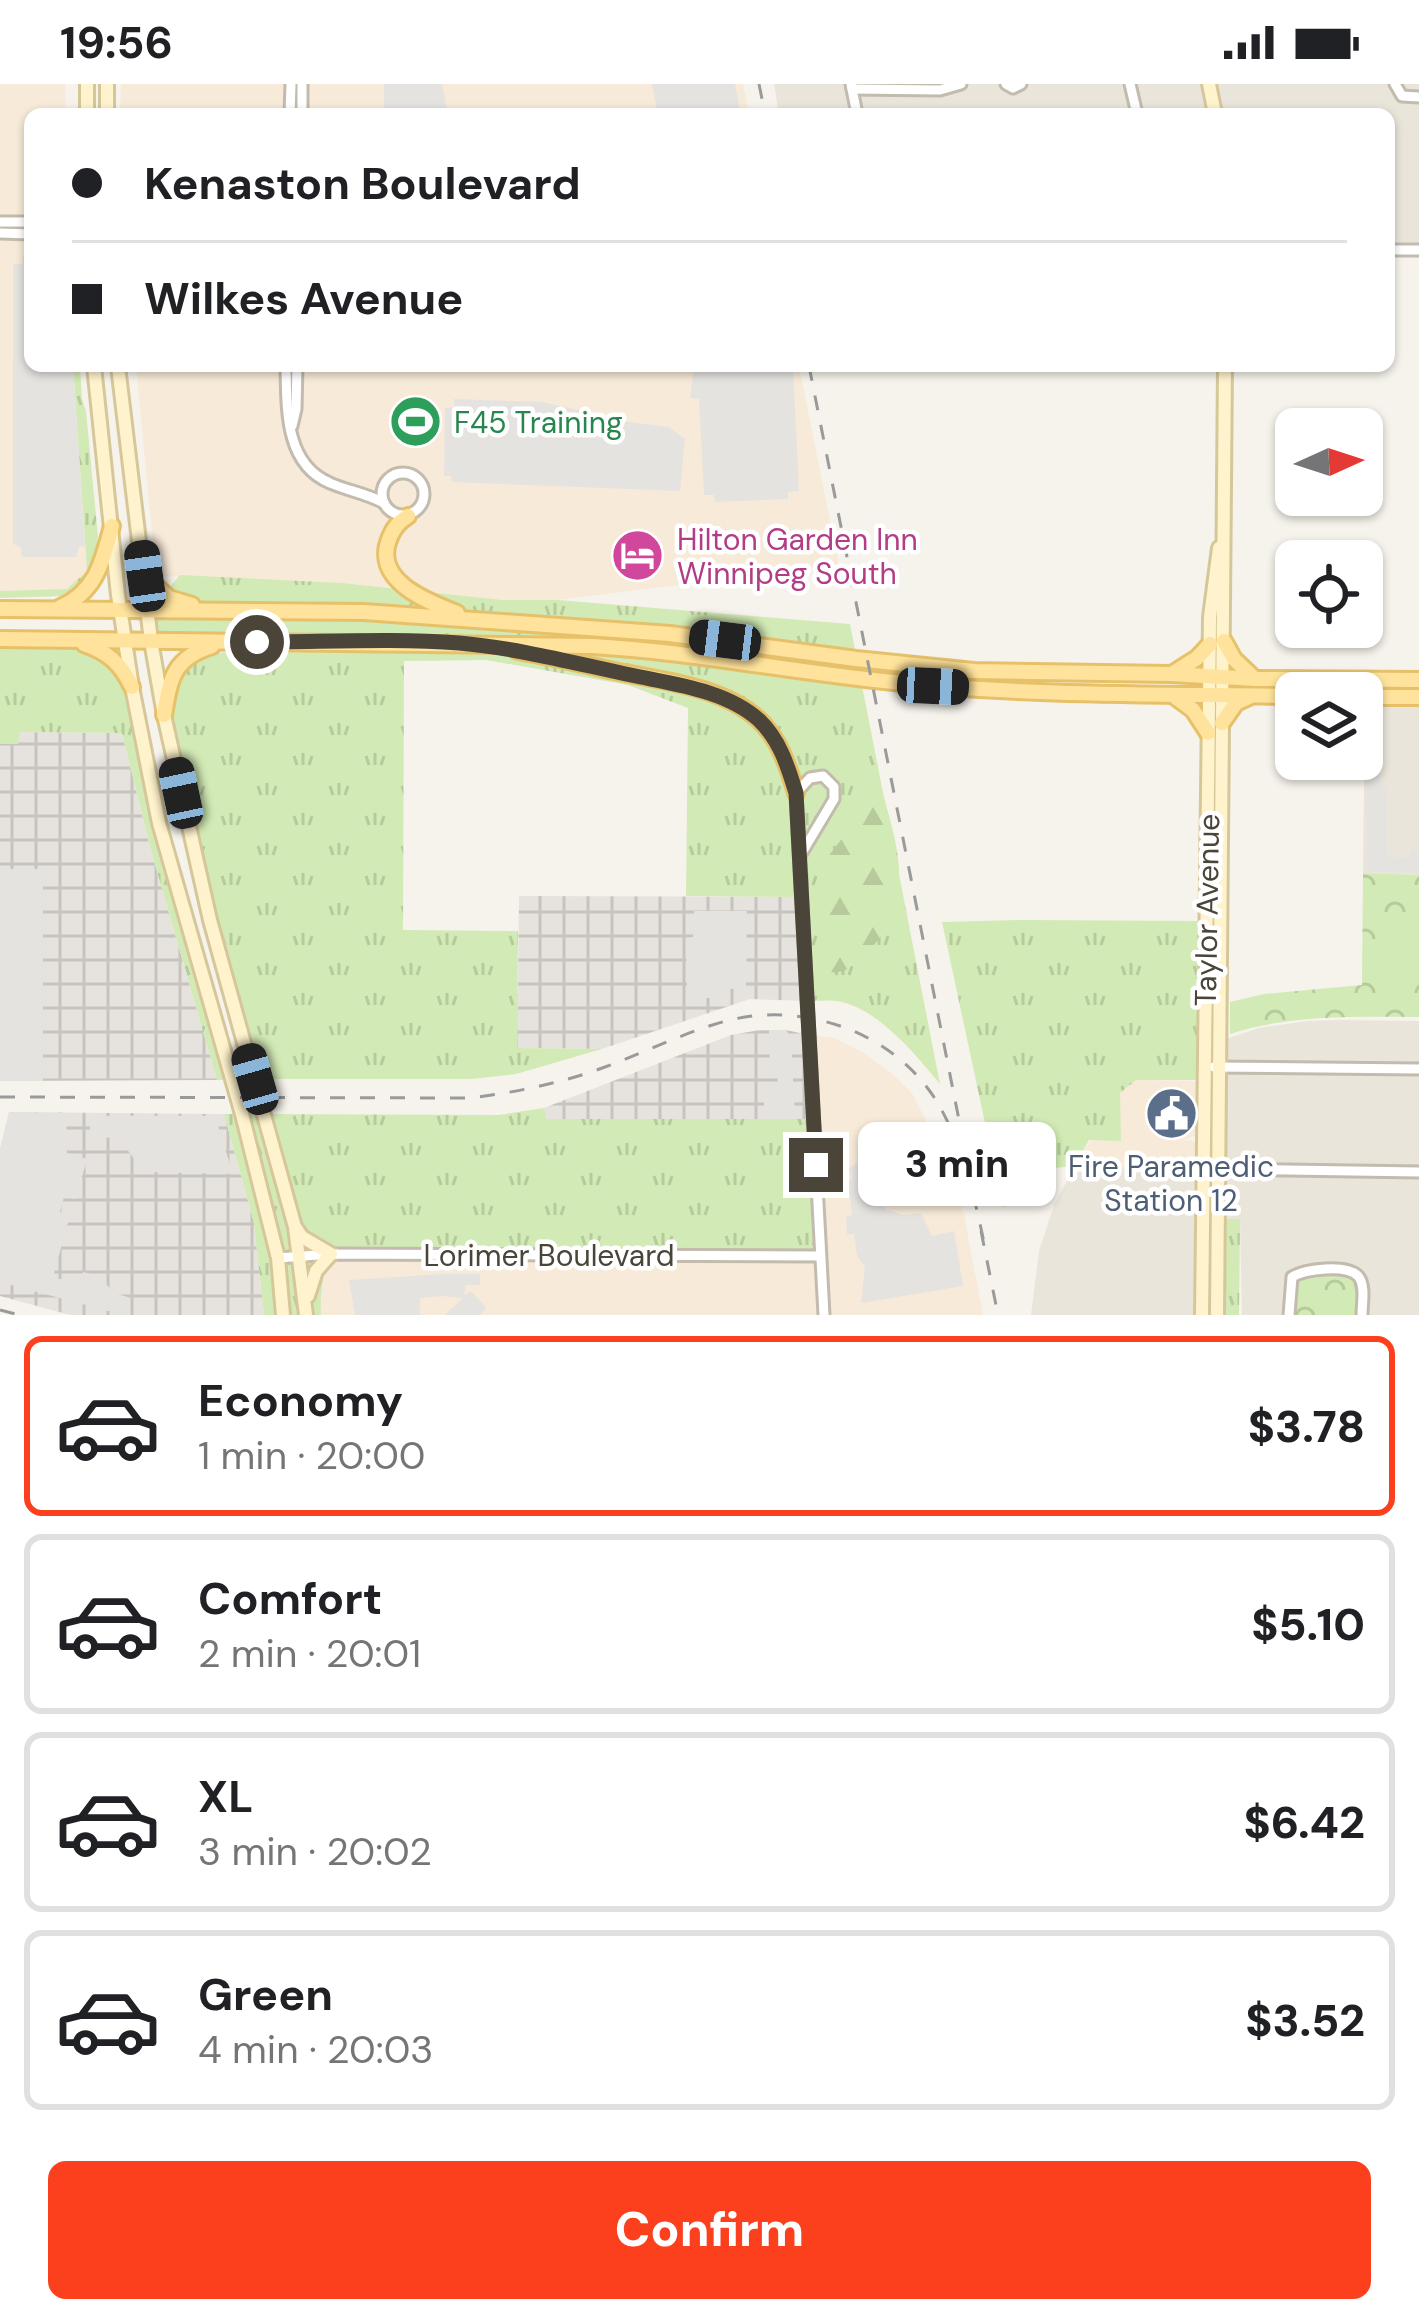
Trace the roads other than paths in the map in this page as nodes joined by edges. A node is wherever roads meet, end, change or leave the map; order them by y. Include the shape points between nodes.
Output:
1 (961, 84) edge
2 (1006, 84) edge
3 (1022, 84) edge
4 (1395, 84) edge
5 (852, 87) edge
6 (1419, 97) edge
7 (95, 372) edge
8 (119, 372) edge
9 (286, 372) edge
10 (297, 372) edge
11 (1225, 372) edge
12 (290, 431) junction
13 (385, 481) junction
14 (349, 488) junction
15 (383, 503) junction
16 (408, 516) junction
17 (112, 526) junction
18 (145, 576) junction
19 (0, 609) edge
20 (56, 609) junction
21 (122, 610) junction
22 (147, 610) junction
23 (214, 611) junction
24 (473, 619) junction
25 (0, 639) edge
26 (73, 641) junction
27 (126, 641) junction
28 (151, 641) junction
29 (226, 642) junction
30 (459, 643) junction
31 (1217, 643) junction
32 (1172, 674) junction
33 (1216, 677) junction
34 (1419, 680) edge
35 (132, 687) junction
36 (1255, 687) junction
37 (1275, 691) edge
38 (1169, 694) junction
39 (1215, 694) junction
40 (1383, 697) edge
41 (1419, 697) edge
42 (164, 715) junction
43 (1222, 723) junction
44 (1208, 733) junction
45 (796, 793) junction
46 (800, 856) junction
47 (1212, 1067) junction
48 (1419, 1069) edge
49 (1211, 1169) junction
50 (1419, 1172) edge
51 (295, 1227) junction
52 (331, 1254) junction
53 (300, 1256) junction
54 (820, 1256) junction
55 (278, 1258) junction
56 (305, 1312) edge
57 (283, 1315) edge
58 (824, 1315) edge
59 (1202, 1315) edge
60 (1217, 1315) edge
61 (1289, 1315) edge
62 (1362, 1315) edge

1 - 5 street
2 - 3 street
4 - 6 street via 1402,96
7 - 17 main road
8 - 18 main road
9 - 12 street
10 - 12 street
11 - 31 main road, Taylor Avenue
12 - 14 street via 307,468
13 - 14 street
13 - 15 street
13 - 16 street via 402,473 421,482 423,503
14 - 15 street
15 - 16 street
16 - 24 main road via 386,544 392,575 409,592
17 - 20 main road via 96,579
17 - 21 main road
18 - 22 main road
18 - 23 main road via 169,598
19 - 20 main road
20 - 21 main road
21 - 22 main road
21 - 27 main road
22 - 23 main road
22 - 28 main road
23 - 24 main road
24 - 32 main road via 670,634 930,668
25 - 26 main road
26 - 27 main road
26 - 35 main road via 107,654
27 - 28 main road
27 - 35 main road
28 - 29 main road
28 - 42 main road
29 - 30 main road
29 - 42 main road via 181,663
30 - 38 main road via 663,651 933,686
30 - 45 main road via 727,701 770,733
31 - 32 main road
31 - 33 main road, Taylor Avenue
31 - 36 main road
32 - 33 main road
33 - 36 main road
33 - 39 main road, Taylor Avenue
34 - 36 main road
35 - 55 main road via 159,823
36 - 37 main road
36 - 39 main road
36 - 43 main road
38 - 39 main road
38 - 44 main road
39 - 43 main road, Taylor Avenue
39 - 44 main road, Taylor Avenue
40 - 41 main road
42 - 51 main road via 210,920
43 - 47 main road, Taylor Avenue
44 - 47 main road, Taylor Avenue
45 - 46 street
45 - 46 street via 817,776 835,792
46 - 54 street
47 - 48 street
47 - 49 main road, Taylor Avenue
49 - 50 street
49 - 59 main road, Taylor Avenue
49 - 60 main road, Taylor Avenue
51 - 52 main road
51 - 53 main road
52 - 53 street, Lorimer Boulevard
52 - 54 street, Lorimer Boulevard
52 - 56 main road via 316,1271
53 - 55 street, Lorimer Boulevard
53 - 56 main road
54 - 58 street
55 - 57 main road
61 - 62 street via 1292,1276 1310,1269 1360,1278

